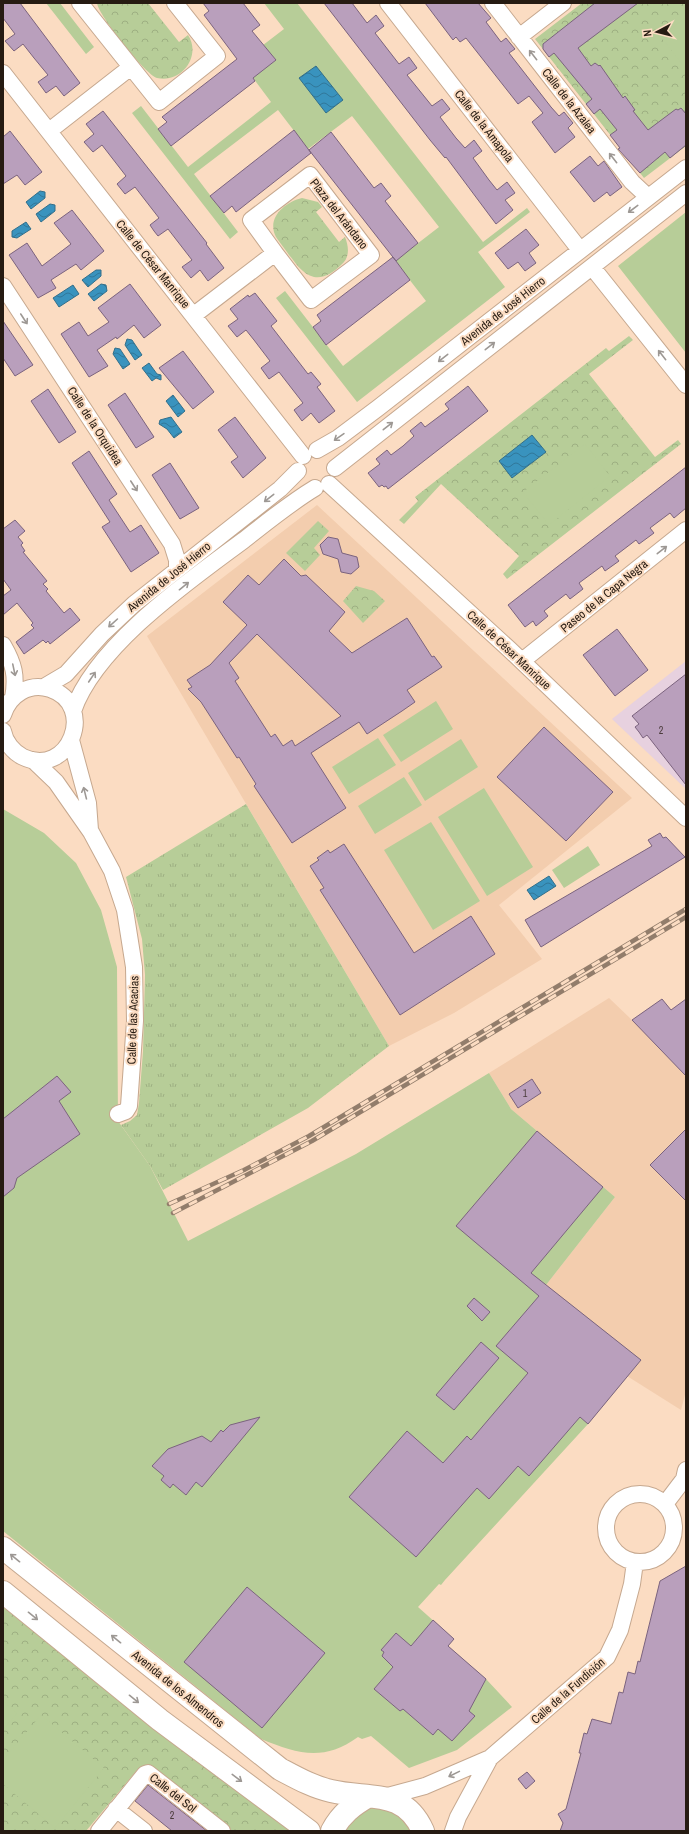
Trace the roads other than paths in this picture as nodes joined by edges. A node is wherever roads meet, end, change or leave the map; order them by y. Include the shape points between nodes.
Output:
1 (80, 3) edge
2 (175, 3) edge
3 (388, 3) edge
4 (493, 3) edge
5 (563, 3) edge
6 (519, 37) junction
7 (131, 67) junction
8 (3, 73) edge
9 (49, 131) junction
10 (686, 168) edge
11 (686, 193) edge
12 (648, 197) junction
13 (580, 250) junction
14 (275, 253) junction
15 (592, 267) junction
16 (3, 286) edge
17 (194, 314) junction
18 (686, 385) edge
19 (310, 453) junction
20 (335, 468) junction
21 (298, 471) junction
22 (322, 486) junction
23 (686, 530) edge
24 (177, 570) junction
25 (3, 645) edge
26 (522, 661) junction
27 (44, 687) junction
28 (13, 698) junction
29 (73, 711) junction
30 (3, 715) edge
31 (3, 731) edge
32 (72, 740) junction
33 (26, 757) junction
34 (3, 758) edge
35 (686, 818) edge
36 (91, 832) junction
37 (118, 1114) dead end
38 (686, 1470) edge
39 (665, 1504) junction
40 (3, 1548) edge
41 (634, 1562) junction
42 (3, 1592) edge
43 (490, 1758) junction
44 (480, 1776) junction
45 (376, 1796) junction
46 (116, 1809) junction
47 (99, 1831) edge
48 (144, 1831) edge
49 (222, 1831) edge
50 (309, 1831) edge
51 (332, 1831) edge
52 (424, 1831) edge
53 (441, 1831) edge
54 (453, 1831) edge

1 - 7 street
2 - 7 street via 217,56 159,102
3 - 13 street, Calle de la Amapola
4 - 6 street, Calle de la Azalea
5 - 6 street
12 -> 6 street, Calle de la Azalea via 632,182
7 - 9 street
8 - 9 street, Calle de César Manrique
9 - 17 street, Calle de César Manrique
10 - 12 street, Avenida de José Hierro
11 - 15 street, Avenida de José Hierro
12 -> 13 street, Avenida de José Hierro
13 -> 19 street, Avenida de José Hierro via 378,408 338,438
14 - 14 street, Plaza del Arándano via 311,300 371,255 310,175 251,220
14 - 17 street
18 -> 15 street
20 -> 15 street, Avenida de José Hierro
16 -> 24 street, Calle de la Orquidea via 172,544
17 - 19 street, Calle de César Manrique
19 - 20 street via 326,453
19 - 21 street via 300,460
20 - 22 street via 334,477
21 - 22 street via 304,483
21 -> 24 street, Avenida de José Hierro via 280,489
22 - 26 street, Calle de César Manrique
29 -> 22 street, Avenida de José Hierro via 97,669 144,619 215,561
26 -> 23 street, Paseo de la Capa Negra
24 -> 27 street, Avenida de José Hierro via 134,604 102,634 66,674
25 -> 28 street via 12,659 15,678
26 - 35 street, Calle de César Manrique
27 - 28 street via 27,689
27 - 29 street via 59,693
28 - 30 street
29 - 32 street via 75,726
31 - 33 street, Calle de las Acacias via 7,742
32 - 33 street via 56,756 41,760
36 -> 32 street, Calle de las Acacias via 88,803
33 - 34 street
33 - 36 street, Calle de las Acacias via 56,782
36 - 37 street, Calle de las Acacias via 112,871 124,910 134,967 135,1021 129,1106 126,1111
38 - 39 street via 684,1479
39 - 41 street via 674,1523 670,1544 655,1558 645,1562
39 - 41 street via 646,1493 635,1493 615,1503 609,1512 606,1523 609,1544 620,1555
45 -> 40 main road, Avenida de los Almendros via 332,1792 280,1769
41 - 43 street, Calle de la Fundición via 632,1584 620,1630 607,1657
42 -> 50 main road via 160,1720
43 - 44 street, Calle de la Fundición
43 -> 45 street, Calle de la Fundición via 425,1786
44 - 53 street, Calle de la Fundición via 465,1785 449,1810
44 - 54 street, Calle de la Fundición
45 - 51 main road via 350,1807 339,1818
45 - 52 main road, Avenida de los Almendros via 404,1805
46 - 47 street, Calle del Sol
46 - 48 street
46 - 49 street, Calle del Sol via 148,1773

